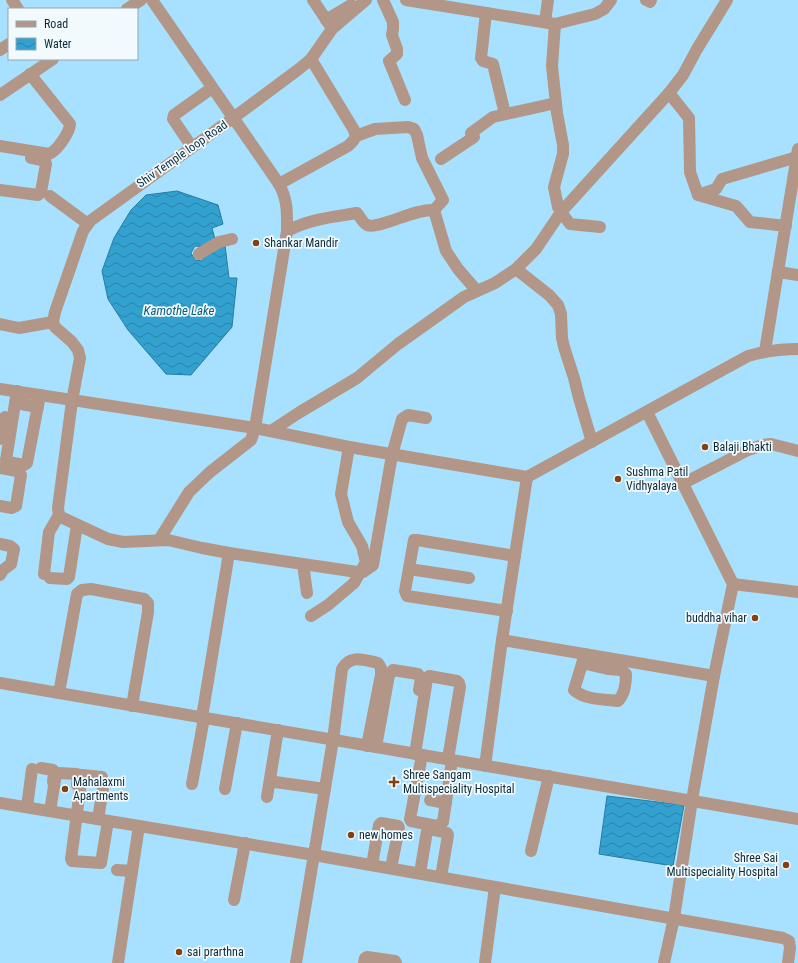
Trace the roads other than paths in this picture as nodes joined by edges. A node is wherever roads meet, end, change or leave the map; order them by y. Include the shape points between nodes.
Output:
1 (141, 0) edge
2 (152, 0) edge
3 (314, 0) edge
4 (361, 0) edge
5 (383, 0) edge
6 (406, 0) edge
7 (548, 0) edge
8 (610, 0) edge
9 (646, 0) edge
10 (652, 0) edge
11 (727, 0) edge
12 (452, 4) edge
13 (129, 8) edge
14 (480, 8) edge
15 (550, 23) junction
16 (329, 24) junction
17 (311, 59) junction
18 (51, 60) edge
19 (30, 74) junction
20 (212, 88) junction
21 (669, 94) junction
22 (0, 95) edge
23 (405, 100) dead end
24 (556, 104) junction
25 (505, 114) junction
26 (233, 118) junction
27 (356, 136) junction
28 (0, 146) edge
29 (192, 147) junction
30 (0, 153) edge
31 (797, 153) edge
32 (441, 159) dead end
33 (796, 170) edge
34 (279, 184) junction
35 (0, 190) edge
36 (698, 195) junction
37 (50, 196) dead end
38 (434, 210) junction
39 (561, 212) junction
40 (88, 224) junction
41 (786, 226) junction
42 (600, 227) dead end
43 (287, 231) junction
44 (232, 239) dead end
45 (199, 254) dead end
46 (516, 269) junction
47 (778, 272) junction
48 (798, 275) edge
49 (477, 291) junction
50 (53, 322) junction
51 (0, 324) edge
52 (798, 349) edge
53 (765, 351) junction
54 (11, 393) edge
55 (39, 401) junction
56 (72, 401) junction
57 (647, 412) junction
58 (426, 418) dead end
59 (255, 428) junction
60 (272, 431) junction
61 (0, 439) edge
62 (592, 442) junction
63 (349, 447) junction
64 (798, 451) edge
65 (392, 455) junction
66 (0, 468) edge
67 (527, 478) junction
68 (682, 484) junction
69 (0, 506) edge
70 (59, 515) junction
71 (77, 525) junction
72 (159, 540) junction
73 (0, 544) edge
74 (230, 553) junction
75 (515, 556) junction
76 (303, 564) junction
77 (409, 569) junction
78 (360, 572) junction
79 (0, 575) edge
80 (469, 578) dead end
81 (733, 584) junction
82 (798, 592) edge
83 (307, 593) dead end
84 (506, 611) junction
85 (311, 616) dead end
86 (502, 640) junction
87 (714, 676) junction
88 (0, 683) edge
89 (59, 693) junction
90 (132, 706) junction
91 (203, 718) junction
92 (238, 723) junction
93 (280, 731) junction
94 (334, 740) junction
95 (372, 746) junction
96 (416, 754) junction
97 (450, 760) junction
98 (485, 766) junction
99 (549, 776) junction
100 (275, 782) junction
101 (192, 784) dead end
102 (227, 788) dead end
103 (325, 789) junction
104 (430, 800) dead end
105 (692, 800) junction
106 (0, 803) edge
107 (446, 803) junction
108 (26, 807) junction
109 (49, 811) junction
110 (75, 815) junction
111 (798, 819) edge
112 (106, 820) junction
113 (139, 826) junction
114 (424, 832) dead end
115 (245, 843) junction
116 (532, 851) dead end
117 (314, 855) junction
118 (372, 865) junction
119 (103, 866) dead end
120 (391, 868) junction
121 (117, 870) dead end
122 (132, 872) junction
123 (419, 873) junction
124 (441, 877) junction
125 (495, 887) junction
126 (234, 900) dead end
127 (674, 918) junction
128 (118, 963) edge
129 (296, 963) edge
130 (364, 963) edge
131 (396, 963) edge
132 (485, 963) edge
133 (664, 963) edge
134 (788, 963) edge

1 - 13 street
2 - 20 street
3 - 16 street
4 - 16 street
5 - 23 street via 393,22 392,35 398,54 389,61
6 - 12 street
7 - 15 street
8 - 15 street via 604,9 595,14
9 - 10 street
11 - 21 street
12 - 14 street
14 - 15 street
14 - 25 street via 482,58 483,61 493,64
15 - 24 street
16 - 17 street
17 - 26 street
17 - 27 street
18 - 19 street
19 - 22 street
19 - 28 street via 70,124 70,129 54,152 49,154
20 - 26 street
20 - 29 street via 174,115 173,119
21 - 36 street via 689,118 690,172
21 - 39 street
24 - 25 street
24 - 39 street via 563,154 554,187
25 - 32 street via 493,117 471,133 474,137
26 - 29 street, Shiv Temple loop Road
26 - 34 street, Shiv Temple loop Road
27 - 34 street via 348,146
27 - 38 street via 375,129 414,129 422,158 443,200
29 - 40 street, Shiv Temple loop Road
30 - 35 street via 45,161 46,164 41,192 38,195
31 - 33 street
31 - 36 street via 722,179 716,189
33 - 41 street
34 - 43 street, Shiv Temple loop Road via 286,200
36 - 41 street via 736,206 750,222
37 - 40 street
38 - 43 street via 400,217 375,226 366,225 357,213 319,219
38 - 49 street via 446,252
39 - 42 street via 570,224
39 - 46 street via 536,249
40 - 50 street, Shiv Temple loop Road via 80,238
41 - 47 street
43 - 59 street, Shiv Temple loop Road
44 - 45 street via 220,242
46 - 49 street
46 - 62 street via 549,295 562,314 564,347
47 - 48 street
47 - 53 street
49 - 60 street via 464,297 398,344 357,378
50 - 51 street via 19,328
50 - 56 street via 72,342 79,354
52 - 53 street
53 - 57 street via 748,356
54 - 55 street
54 - 55 street via 6,460 8,462 24,465 27,463
54 - 61 street
55 - 56 street
56 - 59 street
56 - 70 street
57 - 62 street
57 - 68 street
58 - 65 street via 408,416 402,419
59 - 60 street
59 - 72 street via 251,440 189,492
60 - 63 street
62 - 67 street
63 - 65 street
63 - 78 street via 341,494 348,522 364,551 366,562
64 - 68 street via 771,444 763,445 748,450
65 - 67 street
65 - 78 street via 374,565
66 - 69 street via 17,471 21,475 16,506
67 - 75 street
68 - 81 street
70 - 71 street
70 - 71 street via 49,532 47,576 67,579 69,577
71 - 72 street via 108,539 123,542
72 - 74 street
73 - 79 street via 14,549 11,564
74 - 76 street
74 - 91 street
75 - 77 street via 414,540
75 - 84 street
76 - 78 street
76 - 83 street
77 - 80 street
77 - 84 street via 405,591 407,596
78 - 85 street via 354,583
81 - 82 street
81 - 87 street
84 - 86 street
86 - 87 street via 583,659
86 - 98 street
87 - 105 street
88 - 89 street
89 - 90 street
89 - 90 street via 77,594 82,590 91,589 144,599 148,603
90 - 91 street
91 - 92 street
91 - 101 street
92 - 93 street
92 - 102 street
93 - 94 street
93 - 100 street
93 - 100 street via 270,797
94 - 95 street
94 - 95 street via 342,669 346,662 353,659 378,663 381,668
94 - 103 street
95 - 96 street
95 - 96 street via 389,675 394,670 418,674 421,678
96 - 97 street
96 - 97 street via 427,679 433,676 456,681 460,686
96 - 107 street via 411,821 437,826 443,822
97 - 98 street
97 - 107 street
98 - 99 street
99 - 105 street
99 - 116 street
100 - 103 street
103 - 117 street
104 - 107 street
105 - 111 street
105 - 127 street
106 - 108 street
108 - 109 street
108 - 109 street via 37,769 53,770
109 - 110 street
109 - 110 street via 56,774 77,774
110 - 112 street
110 - 112 street via 82,775 103,779
110 - 112 street via 72,860 101,863
112 - 113 street
112 - 119 street
113 - 115 street
113 - 122 street
114 - 123 street
115 - 117 street
115 - 126 street
117 - 118 street
117 - 129 street
118 - 120 street
118 - 120 street via 381,823 399,828
120 - 123 street
121 - 122 street
122 - 128 street
123 - 124 street
123 - 124 street via 427,831 429,829 447,832
124 - 125 street
125 - 127 street
125 - 132 street
127 - 133 street
127 - 134 street via 783,938 789,941
130 - 131 street via 367,957

